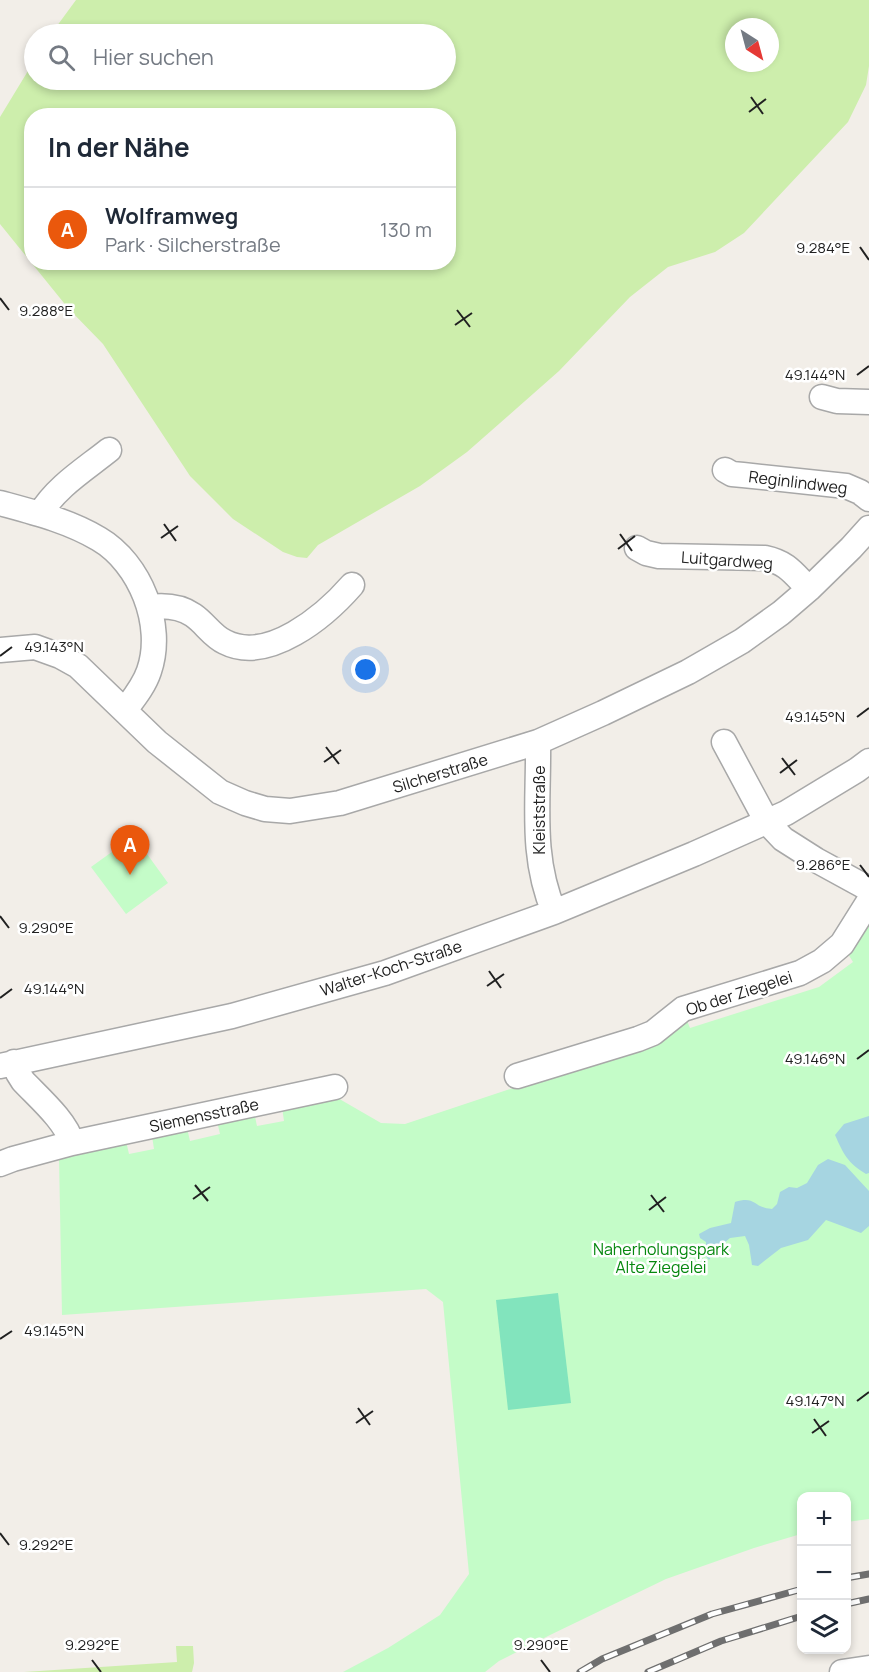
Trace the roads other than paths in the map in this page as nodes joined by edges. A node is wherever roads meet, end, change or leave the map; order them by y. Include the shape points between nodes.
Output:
1 (822, 397) dead end
2 (869, 402) edge
3 (109, 450) dead end
4 (724, 470) dead end
5 (869, 499) edge
6 (0, 502) edge
7 (40, 514) junction
8 (869, 528) edge
9 (636, 548) dead end
10 (352, 585) dead end
11 (809, 589) junction
12 (149, 607) junction
13 (0, 650) edge
14 (125, 710) junction
15 (538, 742) junction
16 (724, 742) dead end
17 (869, 761) edge
18 (767, 822) junction
19 (869, 889) edge
20 (869, 901) edge
21 (554, 912) junction
22 (7, 1064) edge
23 (517, 1076) dead end
24 (335, 1087) dead end
25 (72, 1143) junction
26 (0, 1164) edge
27 (869, 1668) edge
28 (842, 1672) edge

1 - 2 street
3 - 7 street via 59,489
4 - 5 street, Reginlindweg via 743,476 846,486
6 - 7 street
7 - 12 street via 100,539 121,555 139,581
8 - 11 street, Silcherstraße
9 - 11 street, Luitgardweg via 659,556 778,561
10 - 12 street via 315,619 288,637 254,649 224,642 193,615 177,608
11 - 15 street, Silcherstraße via 742,641 688,672
12 - 14 street via 153,655 143,685
13 - 14 street, Silcherstraße via 35,647 60,656 78,666
14 - 15 street, Silcherstraße via 157,742 220,792 266,809 290,811 340,803
15 - 21 street, Kleiststraße via 538,859
16 - 18 street
17 - 18 street, Walter-Koch-Straße
18 - 19 street via 783,839
18 - 21 street, Walter-Koch-Straße
20 - 23 street, Ob der Ziegelei via 842,944 800,973 683,1009 653,1033 638,1039
21 - 22 street, Walter-Koch-Straße via 385,974 290,1001
22 - 25 street via 64,1125
24 - 25 street, Siemensstraße
25 - 26 street, Siemensstraße
27 - 28 street

